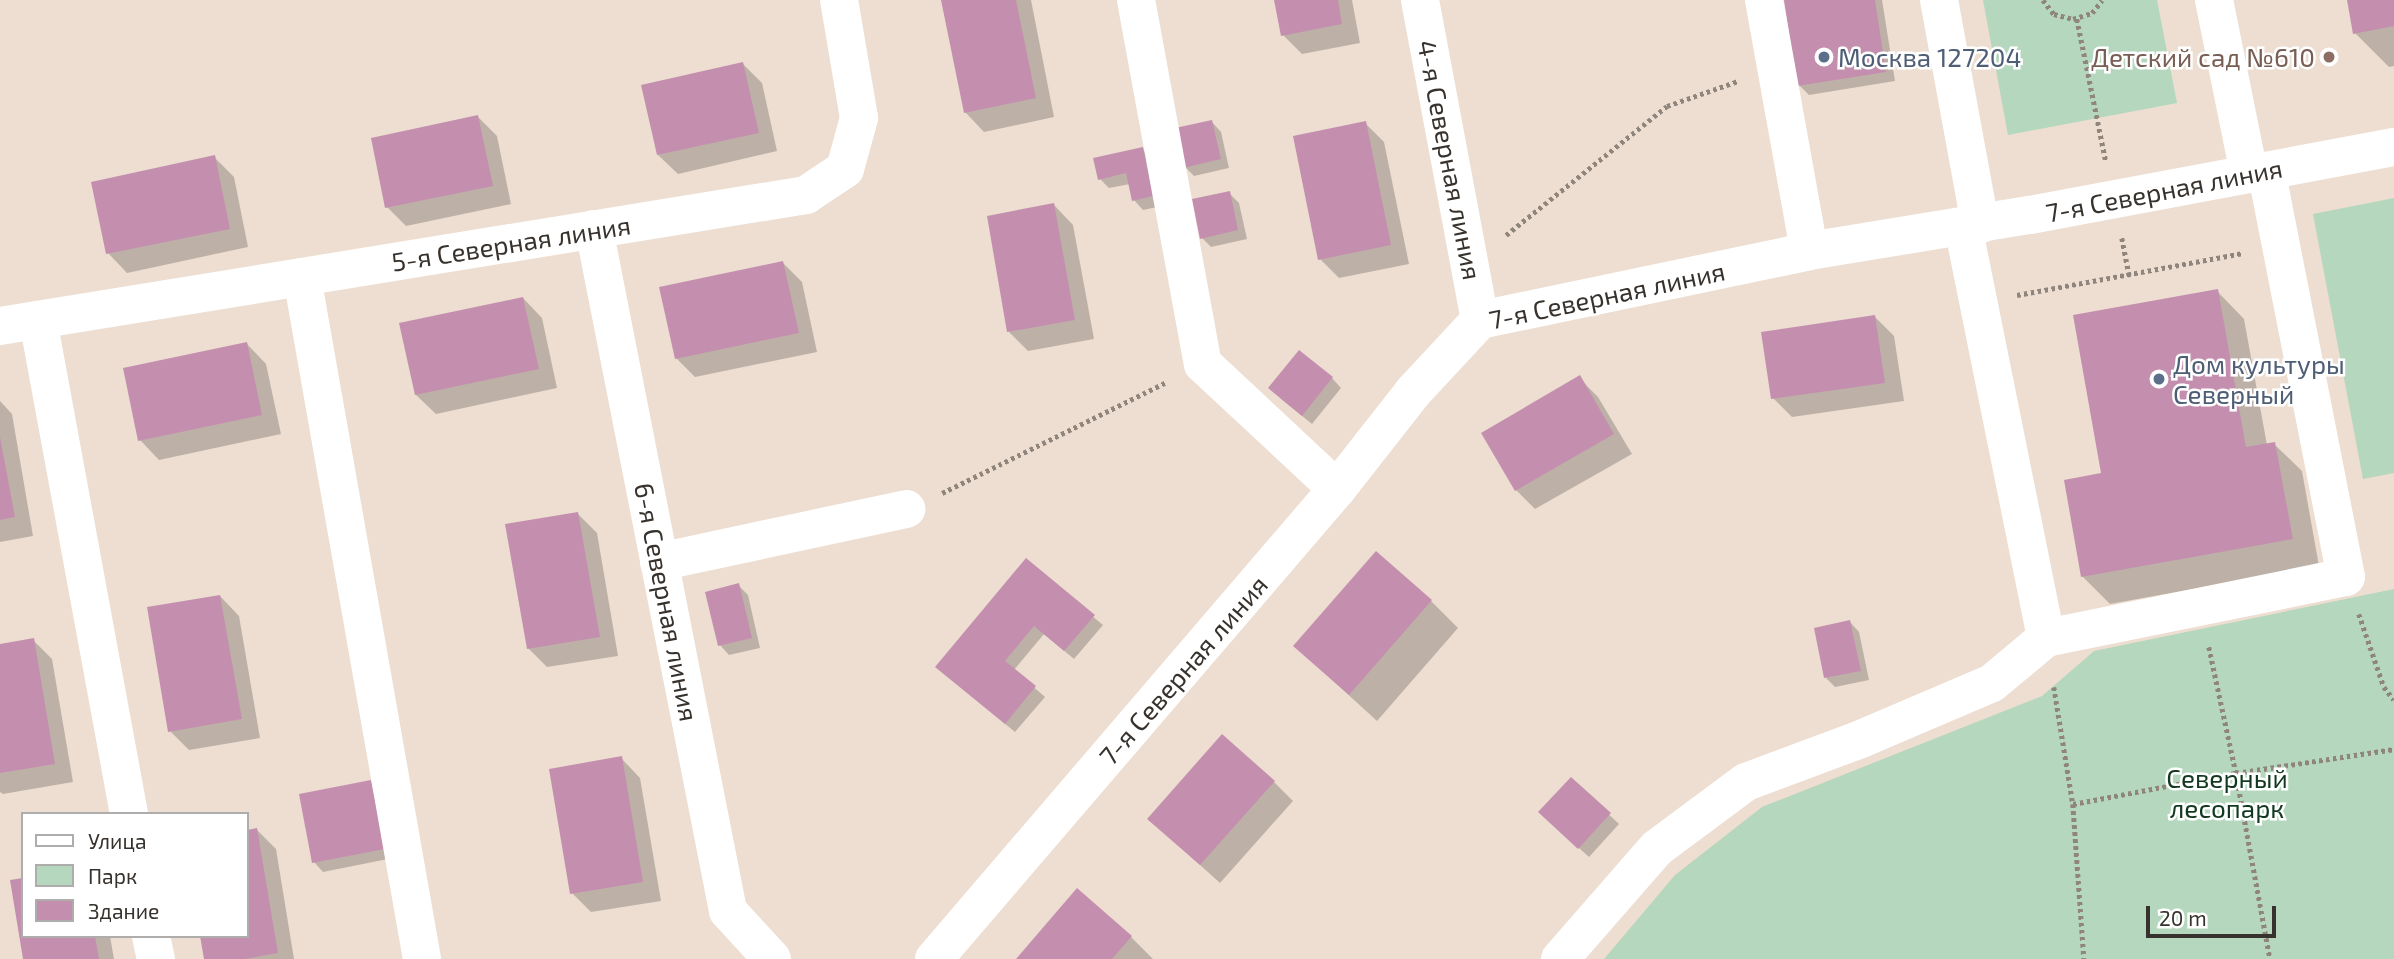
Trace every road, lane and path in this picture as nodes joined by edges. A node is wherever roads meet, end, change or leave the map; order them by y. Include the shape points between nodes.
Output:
1 (839, 0) edge
2 (1136, 0) edge
3 (1420, 0) edge
4 (1764, 0) edge
5 (1939, 0) edge
6 (2043, 0) edge
7 (2102, 0) edge
8 (2214, 0) edge
9 (2077, 19) junction
10 (1776, 68) junction
11 (2394, 147) edge
12 (2258, 172) junction
13 (2113, 199) junction
14 (1972, 225) junction
15 (594, 229) junction
16 (2281, 246) junction
17 (1809, 251) junction
18 (1470, 264) junction
19 (302, 276) junction
20 (1978, 302) junction
21 (38, 320) junction
22 (1480, 320) junction
23 (0, 326) edge
24 (1203, 364) junction
25 (1337, 489) junction
26 (906, 509) joint
27 (659, 562) junction
28 (2346, 577) junction
29 (2200, 606) junction
30 (2046, 638) junction
31 (2394, 700) edge
32 (2394, 749) edge
33 (2236, 773) junction
34 (2073, 804) junction
35 (129, 812) edge
36 (151, 938) edge
37 (156, 959) edge
38 (422, 959) edge
39 (772, 959) edge
40 (934, 959) edge
41 (1560, 959) edge
42 (2084, 959) edge
43 (2270, 959) edge

1 - 15 street, 5-я Северная линия via 859,118 845,169 806,195
2 - 24 street
3 - 18 street, 4-я Северная линия
4 - 10 street
5 - 14 street
6 - 9 path via 2053,14
7 - 9 path via 2092,13
8 - 12 street
9 - 13 path
10 - 17 street
10 - 18 path via 1667,106
11 - 12 street, 7-я Северная линия
12 - 13 street, 7-я Северная линия
12 - 16 street
13 - 14 street, 7-я Северная линия
14 - 17 street, 7-я Северная линия
14 - 20 street
15 - 19 street, 5-я Северная линия
15 - 27 street, 6-я Северная линия
16 - 20 path
16 - 28 street
17 - 22 street, 7-я Северная линия
18 - 22 street, 4-я Северная линия
19 - 21 street, 5-я Северная линия
19 - 38 street
20 - 30 street
21 - 23 street, 5-я Северная линия
21 - 35 street
22 - 25 street, 7-я Северная линия via 1413,392
24 - 25 street
24 - 26 path
25 - 40 street, 7-я Северная линия
26 - 27 street
27 - 39 street, 6-я Северная линия via 728,911
28 - 29 street
28 - 31 path via 2384,687
29 - 30 street
29 - 33 path
30 - 34 path
30 - 41 street via 1992,683 1746,782 1657,848
32 - 33 path
33 - 34 path
33 - 43 path
34 - 42 path
36 - 37 street

